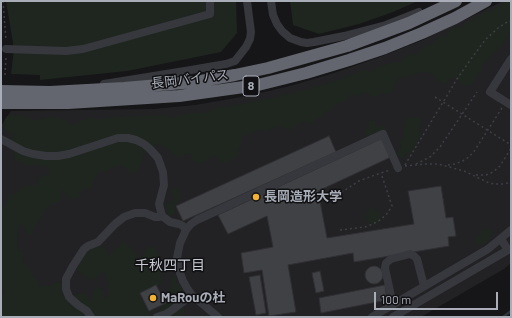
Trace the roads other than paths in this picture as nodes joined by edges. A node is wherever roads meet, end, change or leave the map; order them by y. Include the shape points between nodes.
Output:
1 (210, 1) edge
2 (247, 1) edge
3 (271, 1) edge
4 (445, 1) edge
5 (456, 1) edge
6 (486, 1) edge
7 (6, 49) road end
8 (511, 59) edge
9 (1, 91) edge
10 (72, 91) junction
11 (1, 103) edge
12 (511, 106) edge
13 (1, 139) edge
14 (398, 168) road end
15 (162, 216) junction
16 (186, 230) junction
17 (511, 230) edge
18 (501, 239) junction
19 (428, 284) junction
20 (435, 292) junction
21 (192, 295) junction
22 (393, 305) junction
23 (91, 317) edge
24 (157, 317) edge
25 (218, 317) edge
26 (372, 317) edge
27 (393, 317) edge

1 - 7 street via 210,14 83,49
2 - 10 street via 250,39 235,61
3 - 4 street via 273,15 282,31 290,38 307,43 386,25
5 - 10 highway, 長岡バイパス / 8 via 409,24 372,38 268,68 195,82
6 - 11 highway, 長岡バイパス / 8 via 448,21 385,48 258,85 179,96 68,103
8 - 12 street via 490,92
9 - 10 highway, 長岡バイパス / 8
13 - 15 street via 23,151 46,156 70,154 118,138 136,140 150,149 162,167 164,180 159,204
14 - 16 street via 383,134 197,220
15 - 16 street
15 - 23 street via 135,213 124,217 98,242 84,249 66,279 66,289 70,297
16 - 21 street via 177,258 183,281
17 - 18 street
18 - 19 street
18 - 20 street via 508,250
19 - 20 street
19 - 22 street
19 - 22 street via 414,256 410,254 391,259 385,268
20 - 27 street
21 - 24 street via 166,314
21 - 25 street
22 - 26 street

